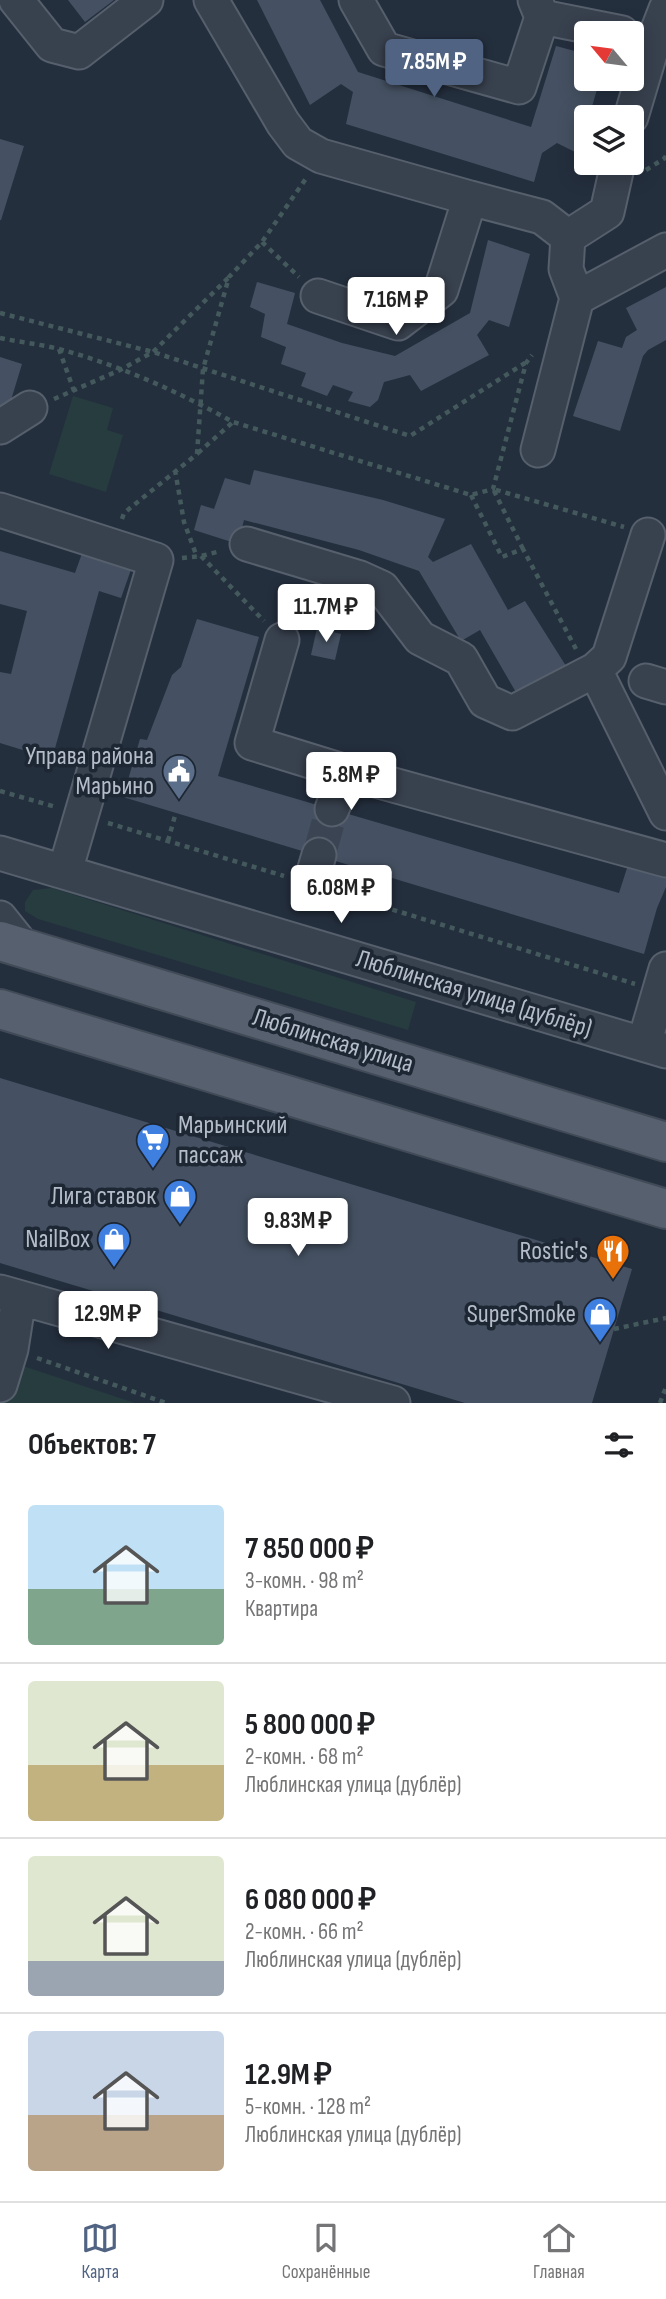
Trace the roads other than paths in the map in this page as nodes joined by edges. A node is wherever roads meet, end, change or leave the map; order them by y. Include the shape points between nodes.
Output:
1 (16, 0) edge
2 (146, 0) edge
3 (211, 0) edge
4 (356, 0) edge
5 (538, 9) edge
6 (666, 9) edge
7 (580, 21) edge
8 (651, 39) edge
9 (634, 105) edge
10 (615, 175) edge
11 (470, 198) junction
12 (568, 237) junction
13 (666, 250) edge
14 (318, 296) road end
15 (577, 298) junction
16 (30, 408) road end
17 (0, 428) edge
18 (538, 450) dead end
19 (0, 510) edge
20 (648, 536) road end
21 (247, 544) road end
22 (282, 640) road end
23 (595, 670) junction
24 (345, 772) junction
25 (332, 810) tunnel mouth
26 (666, 813) edge
27 (0, 853) edge
28 (666, 860) edge
29 (65, 871) junction
30 (0, 918) edge
31 (12, 945) edge
32 (666, 969) edge
33 (0, 1009) edge
34 (655, 1048) edge
35 (666, 1142) edge
36 (666, 1209) edge
37 (9, 1295) edge
38 (0, 1385) edge
39 (393, 1403) edge

1 - 2 street via 52,45 79,52
3 - 11 street via 298,143 321,156
4 - 5 street via 384,49 519,87
5 - 7 street
6 - 8 street
8 - 9 street
10 - 12 street via 607,212
11 - 12 street via 542,217
11 - 14 street via 441,290 398,323
12 - 15 street via 566,269
13 - 15 street
15 - 18 street
16 - 17 street
19 - 29 street via 156,559
20 - 23 street via 609,657
21 - 23 street via 382,588 420,638 461,659 485,701 512,713
22 - 24 street via 252,743
23 - 26 street
24 - 25 street
24 - 28 street
27 - 29 street, Люблинская улица (дублёр)
29 - 34 street, Люблинская улица (дублёр)
30 - 31 street
31 - 35 main road, Люблинская улица
32 - 34 street
33 - 36 main road
37 - 38 street via 11,1349
37 - 39 street

